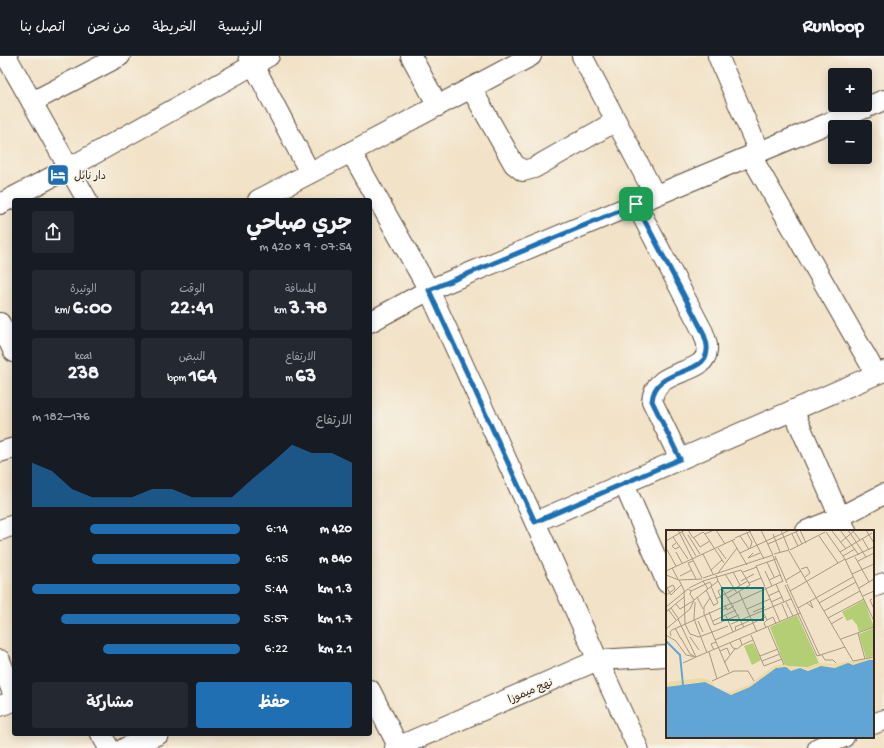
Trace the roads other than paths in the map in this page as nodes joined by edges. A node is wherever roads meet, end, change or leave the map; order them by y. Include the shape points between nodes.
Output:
1 (6, 56) edge
2 (120, 56) edge
3 (411, 56) edge
4 (531, 56) edge
5 (582, 56) edge
6 (718, 56) edge
7 (257, 59) edge
8 (471, 88) junction
9 (884, 100) edge
10 (32, 102) junction
11 (438, 106) junction
12 (616, 121) junction
13 (350, 152) junction
14 (755, 154) junction
15 (69, 168) junction
16 (310, 173) junction
17 (655, 195) junction
18 (86, 198) edge
19 (262, 198) edge
20 (371, 198) edge
21 (0, 204) edge
22 (636, 204) junction
23 (375, 206) edge
24 (429, 290) junction
25 (372, 321) edge
26 (0, 323) edge
27 (12, 348) edge
28 (880, 373) edge
29 (793, 410) junction
30 (12, 449) edge
31 (0, 452) edge
32 (680, 459) junction
33 (624, 484) junction
34 (884, 494) edge
35 (535, 522) junction
36 (843, 524) edge
37 (12, 526) edge
38 (0, 530) edge
39 (811, 530) edge
40 (666, 579) edge
41 (884, 583) edge
42 (874, 588) edge
43 (666, 656) edge
44 (0, 660) edge
45 (598, 660) junction
46 (12, 691) edge
47 (372, 694) edge
48 (12, 702) edge
49 (0, 706) edge
50 (884, 720) edge
51 (874, 724) edge
52 (102, 736) edge
53 (154, 736) edge
54 (842, 738) edge
55 (109, 748) edge
56 (125, 748) edge
57 (397, 748) edge
58 (638, 748) edge
59 (818, 748) edge

1 - 10 street
2 - 10 street
3 - 11 street
4 - 8 street
5 - 12 street
6 - 14 street
7 - 15 street
7 - 16 street
8 - 11 street
8 - 12 street via 514,164 523,171 534,168
9 - 14 street
10 - 15 street
11 - 13 street
12 - 17 street
13 - 16 street
13 - 20 street
14 - 17 street
14 - 28 street
15 - 18 street
15 - 21 street
16 - 19 street
17 - 22 street
22 - 24 street
22 - 32 street via 703,332 708,350 701,364 662,381 653,394 652,401
23 - 24 street
24 - 25 street
24 - 35 street
26 - 27 street
28 - 29 street
29 - 32 street
29 - 36 street
30 - 31 street
32 - 33 street
33 - 35 street
33 - 40 street
34 - 36 street
35 - 45 street
36 - 39 street
37 - 38 street
41 - 42 street
43 - 45 street, نهج ميموزا
44 - 46 street
45 - 57 street, نهج ميموزا
45 - 58 street
47 - 57 street
48 - 49 street
50 - 51 street
52 - 55 street
53 - 56 street
54 - 59 street

